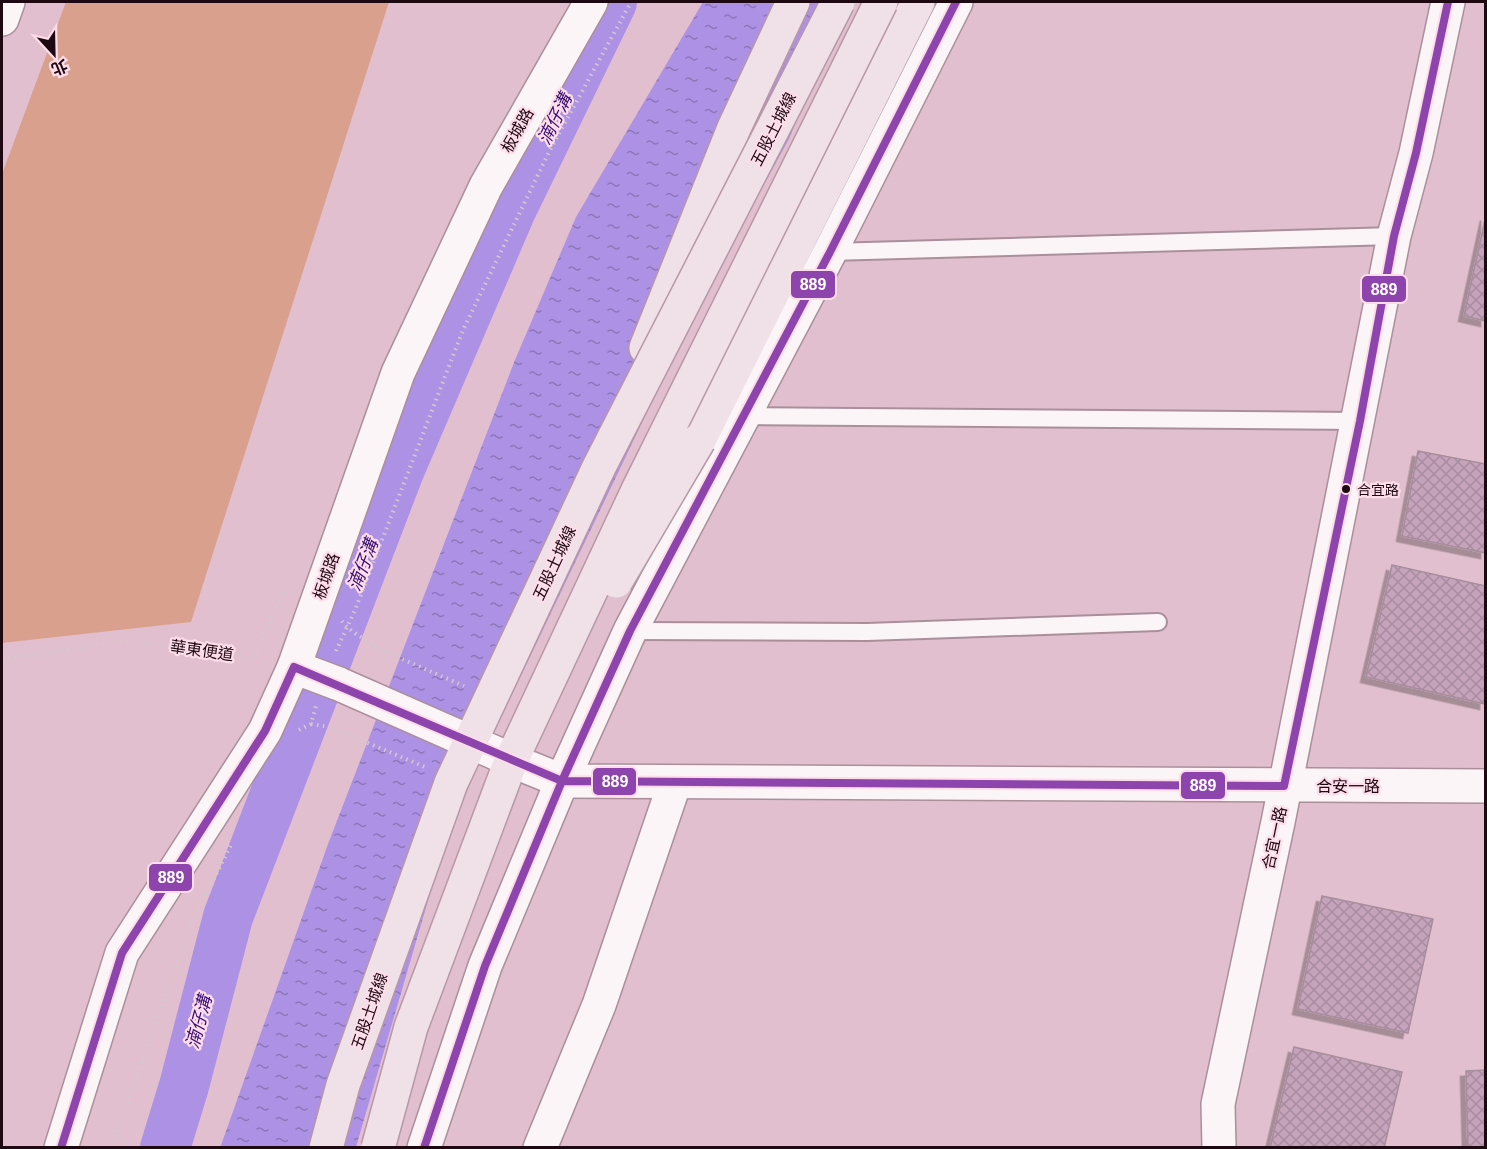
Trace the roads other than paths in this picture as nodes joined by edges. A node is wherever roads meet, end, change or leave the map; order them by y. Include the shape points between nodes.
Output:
1 (8, 2) edge
2 (591, 2) edge
3 (793, 2) edge
4 (838, 2) edge
5 (882, 2) edge
6 (918, 2) edge
7 (956, 2) edge
8 (1448, 2) edge
9 (2, 20) edge
10 (1394, 236) junction
11 (830, 252) junction
12 (744, 416) junction
13 (1360, 420) junction
14 (599, 467) junction
15 (1158, 622) dead end
16 (630, 631) junction
17 (294, 667) junction
18 (518, 764) junction
19 (562, 781) junction
20 (675, 782) junction
21 (1284, 786) junction
22 (1485, 786) edge
23 (61, 1148) edge
24 (326, 1148) edge
25 (378, 1148) edge
26 (424, 1148) edge
27 (540, 1148) edge
28 (1219, 1148) edge

1 - 9 street
2 - 17 street, 板城路 via 486,186 398,373
3 - 14 highway, bridge via 734,128
4 - 14 highway, 五股土城線, bridge
5 - 18 highway, bridge via 639,488
6 - 18 highway, bridge via 699,440
7 - 11 street
8 - 10 street, 合宜一路
10 - 11 lane
10 - 13 street, 合宜一路
11 - 12 street
12 - 13 lane
12 - 16 street
13 - 21 street, 合宜一路
14 - 24 highway, 五股土城線, bridge via 451,783 350,1065
15 - 16 lane via 867,632
16 - 19 street
17 - 18 street, bridge
17 - 23 street, 板城路 via 265,731 122,953
18 - 19 street
18 - 25 highway, bridge via 411,1027
19 - 20 street, 合安一路
19 - 26 street via 485,966
20 - 21 street, 合安一路
20 - 27 street via 599,1005
21 - 22 street, 合安一路
21 - 28 street, 合宜一路 via 1218,1104

